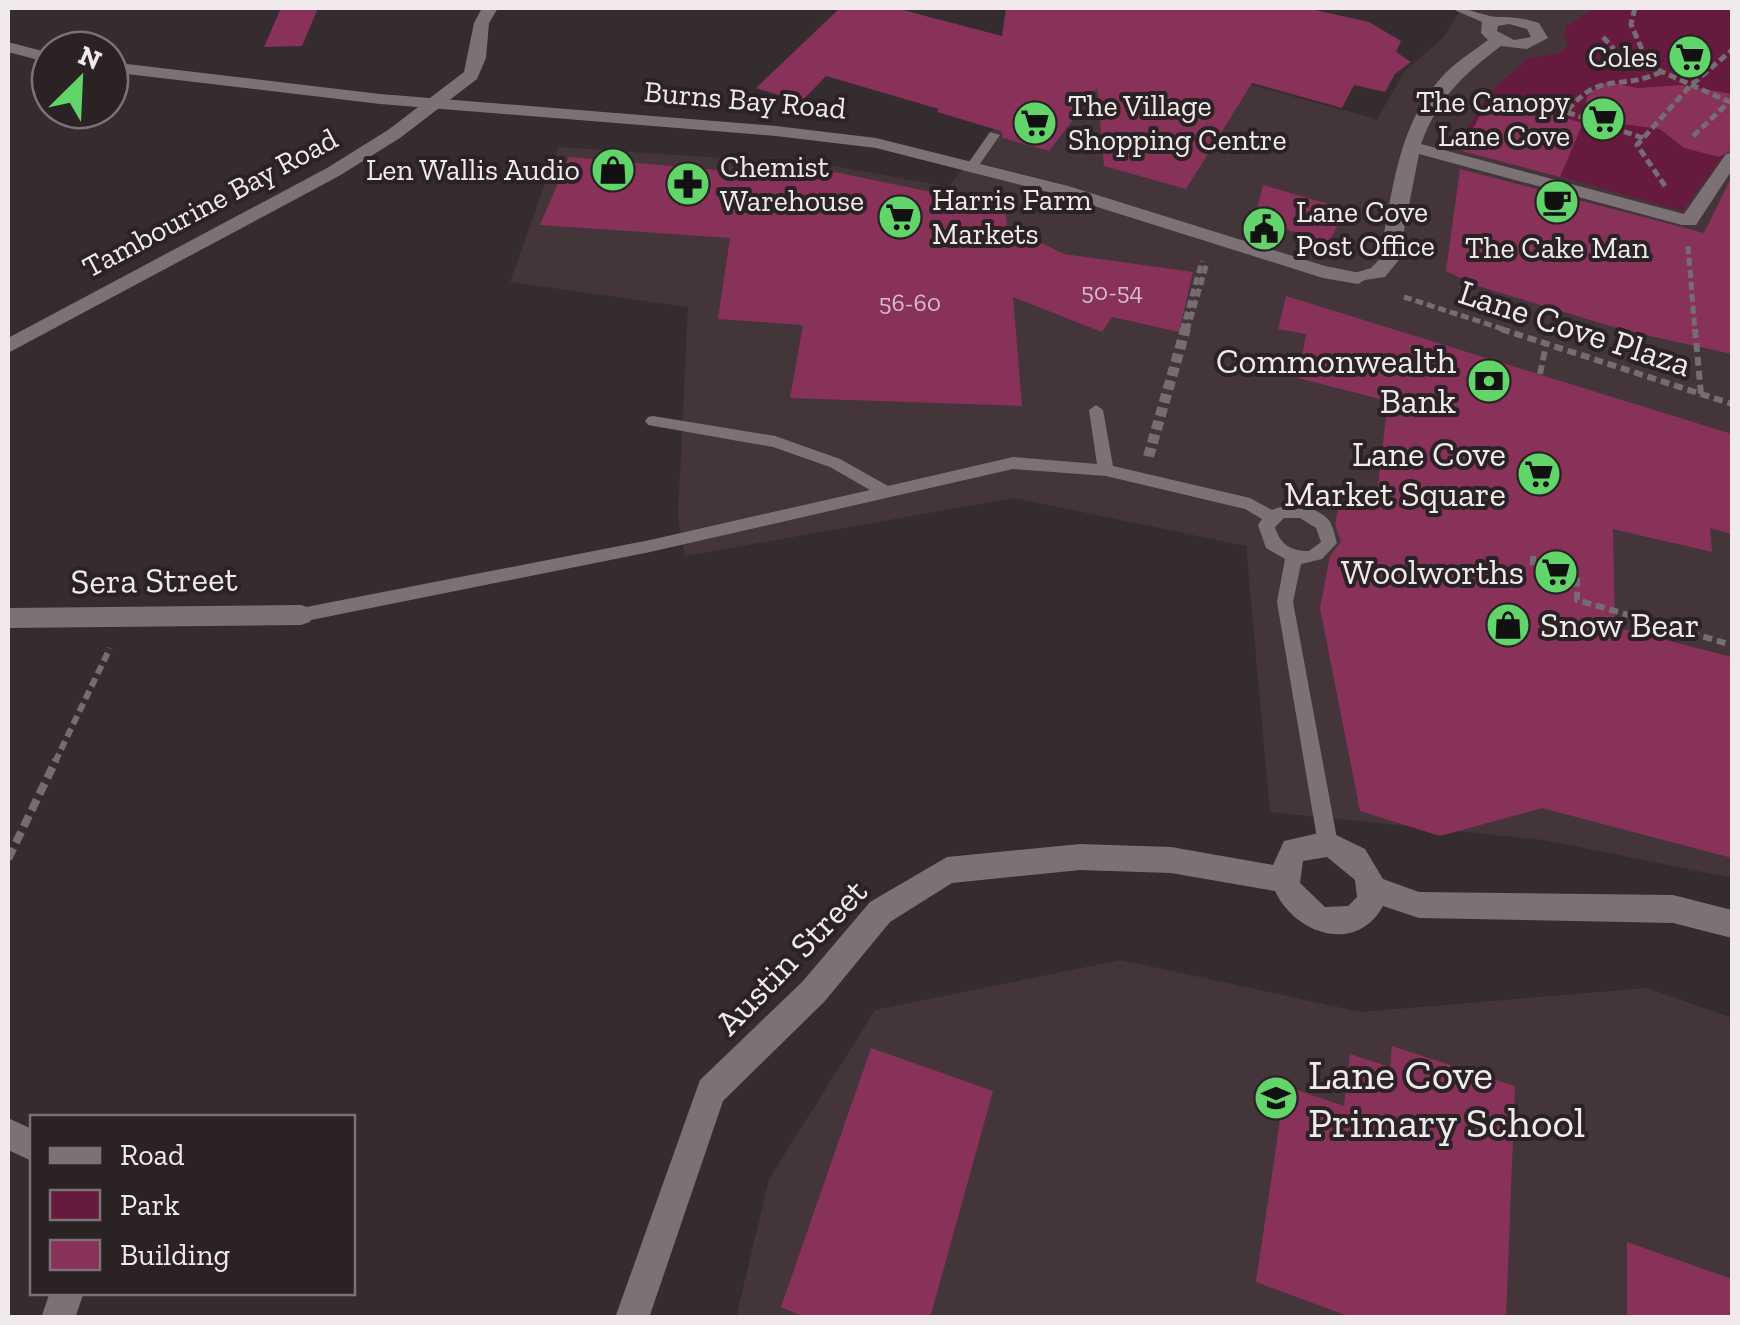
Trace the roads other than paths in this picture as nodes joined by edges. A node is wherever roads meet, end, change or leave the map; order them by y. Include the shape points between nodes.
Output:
1 (490, 8) edge
2 (1458, 8) edge
3 (1538, 8) edge
4 (1493, 21) junction
5 (1523, 22) junction
6 (1499, 40) junction
7 (130, 69) edge
8 (436, 104) junction
9 (994, 136) dead end
10 (1414, 147) junction
11 (1732, 158) edge
12 (972, 165) junction
13 (8, 346) edge
14 (1096, 410) dead end
15 (653, 420) dead end
16 (1106, 470) junction
17 (887, 492) junction
18 (1271, 518) junction
19 (1294, 557) junction
20 (302, 614) joint
21 (8, 618) edge
22 (1328, 844) junction
23 (1284, 880) junction
24 (1372, 889) junction
25 (1732, 924) edge
26 (632, 1318) edge

1 - 8 street, Tambourine Bay Road via 479,24 476,67
2 - 4 street
3 - 5 street
4 - 5 street
4 - 6 street via 1487,29
5 - 6 street via 1538,30 1536,42
6 - 10 street via 1446,81 1420,122
7 - 8 street, Burns Bay Road
8 - 12 street, Burns Bay Road via 832,136
8 - 13 street, Tambourine Bay Road via 333,172
9 - 12 lane
10 - 11 street via 1688,228
10 - 12 street, Burns Bay Road via 1388,261 1378,273 1358,278
14 - 16 lane
15 - 17 lane via 775,442 836,463
16 - 17 lane via 1013,463
16 - 18 lane via 1250,504
17 - 20 lane
18 - 19 lane via 1266,526 1272,544
18 - 19 lane via 1303,512 1331,533 1327,552
19 - 22 lane via 1285,602
20 - 21 street, Sera Street
22 - 23 street via 1294,850
22 - 24 street via 1362,864
23 - 24 street via 1308,915 1338,924 1364,913
23 - 26 street, Austin Street via 1171,860 1080,857 948,870 880,912 814,991 710,1092
24 - 25 street via 1419,904 1673,909

